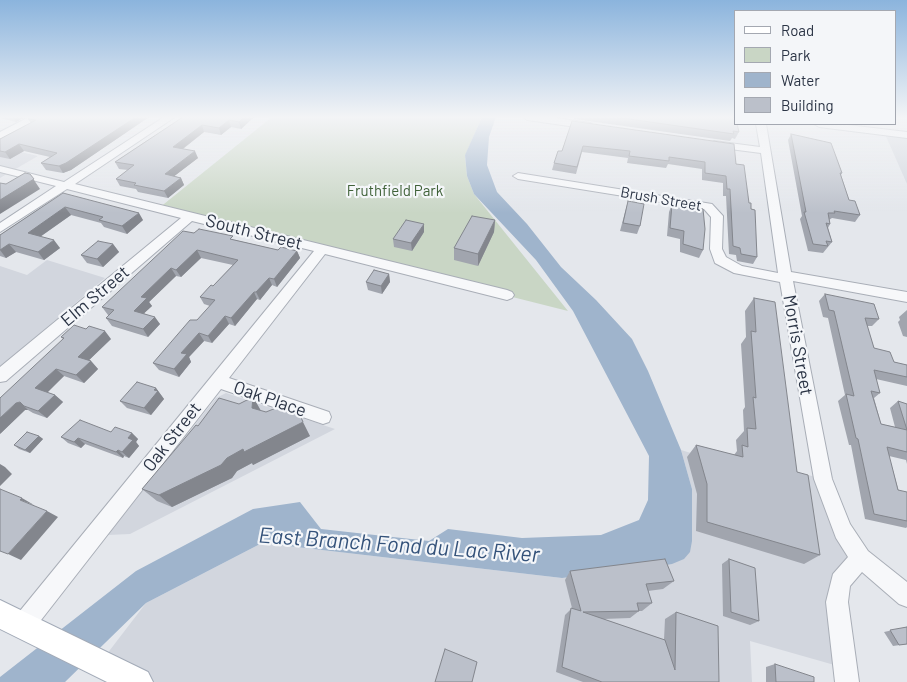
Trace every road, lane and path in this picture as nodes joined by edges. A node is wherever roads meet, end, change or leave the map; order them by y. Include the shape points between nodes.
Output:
1 (121, 149) edge
2 (751, 149) edge
3 (766, 151) joint
4 (2, 172) edge
5 (518, 176) dead end
6 (66, 185) junction
7 (190, 216) junction
8 (0, 228) edge
9 (322, 250) junction
10 (785, 277) junction
11 (507, 295) dead end
12 (907, 297) edge
13 (0, 376) edge
14 (217, 381) junction
15 (323, 417) dead end
16 (861, 558) junction
17 (907, 596) edge
18 (21, 624) edge
19 (138, 682) edge
20 (847, 682) edge

1 - 6 street
2 - 3 street
3 - 10 street, Morris Street
4 - 6 street, South Street
5 - 10 street, Brush Street via 708,206 717,216 716,250 720,260 744,272
6 - 7 street, South Street
6 - 8 street
7 - 9 street, South Street
7 - 13 street, Elm Street
9 - 11 street, South Street
9 - 14 street, Oak Street
10 - 12 street, Brush Street
10 - 16 street, Morris Street via 823,479 843,531
14 - 15 street, Oak Place
14 - 18 street, Oak Street
16 - 17 street, Morris Street
16 - 20 street via 840,581 837,602
18 - 19 main road

